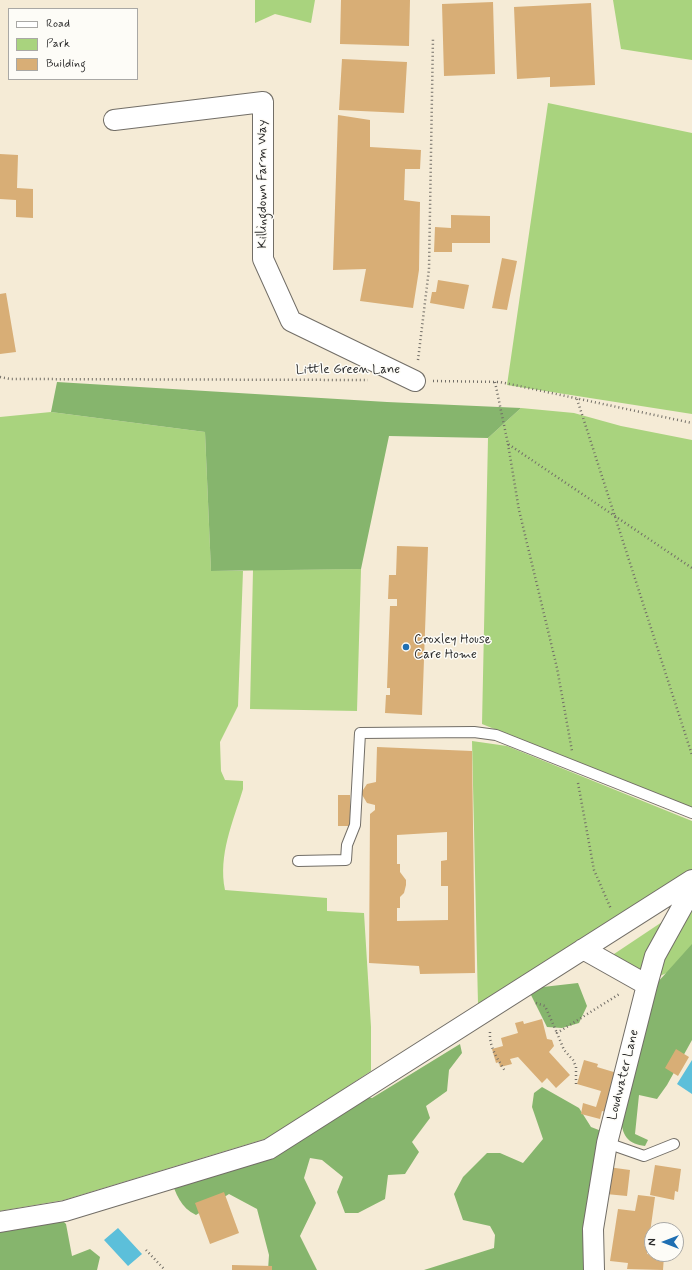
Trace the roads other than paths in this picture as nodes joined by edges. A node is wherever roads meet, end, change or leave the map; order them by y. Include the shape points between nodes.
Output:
1 (114, 120) dead end
2 (415, 381) road end
3 (692, 813) edge
4 (298, 861) dead end
5 (692, 880) edge
6 (692, 889) edge
7 (582, 949) junction
8 (647, 984) junction
9 (606, 1143) junction
10 (674, 1144) dead end
11 (0, 1222) edge
12 (594, 1270) edge

1 - 2 street, Killingdown Farm Way via 263,102 263,259 291,321
3 - 4 lane via 496,735 474,732 360,733 355,825 347,845 346,860
5 - 7 street
6 - 8 street, Loudwater Lane via 655,956
7 - 8 street
7 - 11 street via 269,1148 65,1211
8 - 9 street, Loudwater Lane
9 - 10 lane via 644,1156
9 - 12 street, Loudwater Lane via 593,1229

